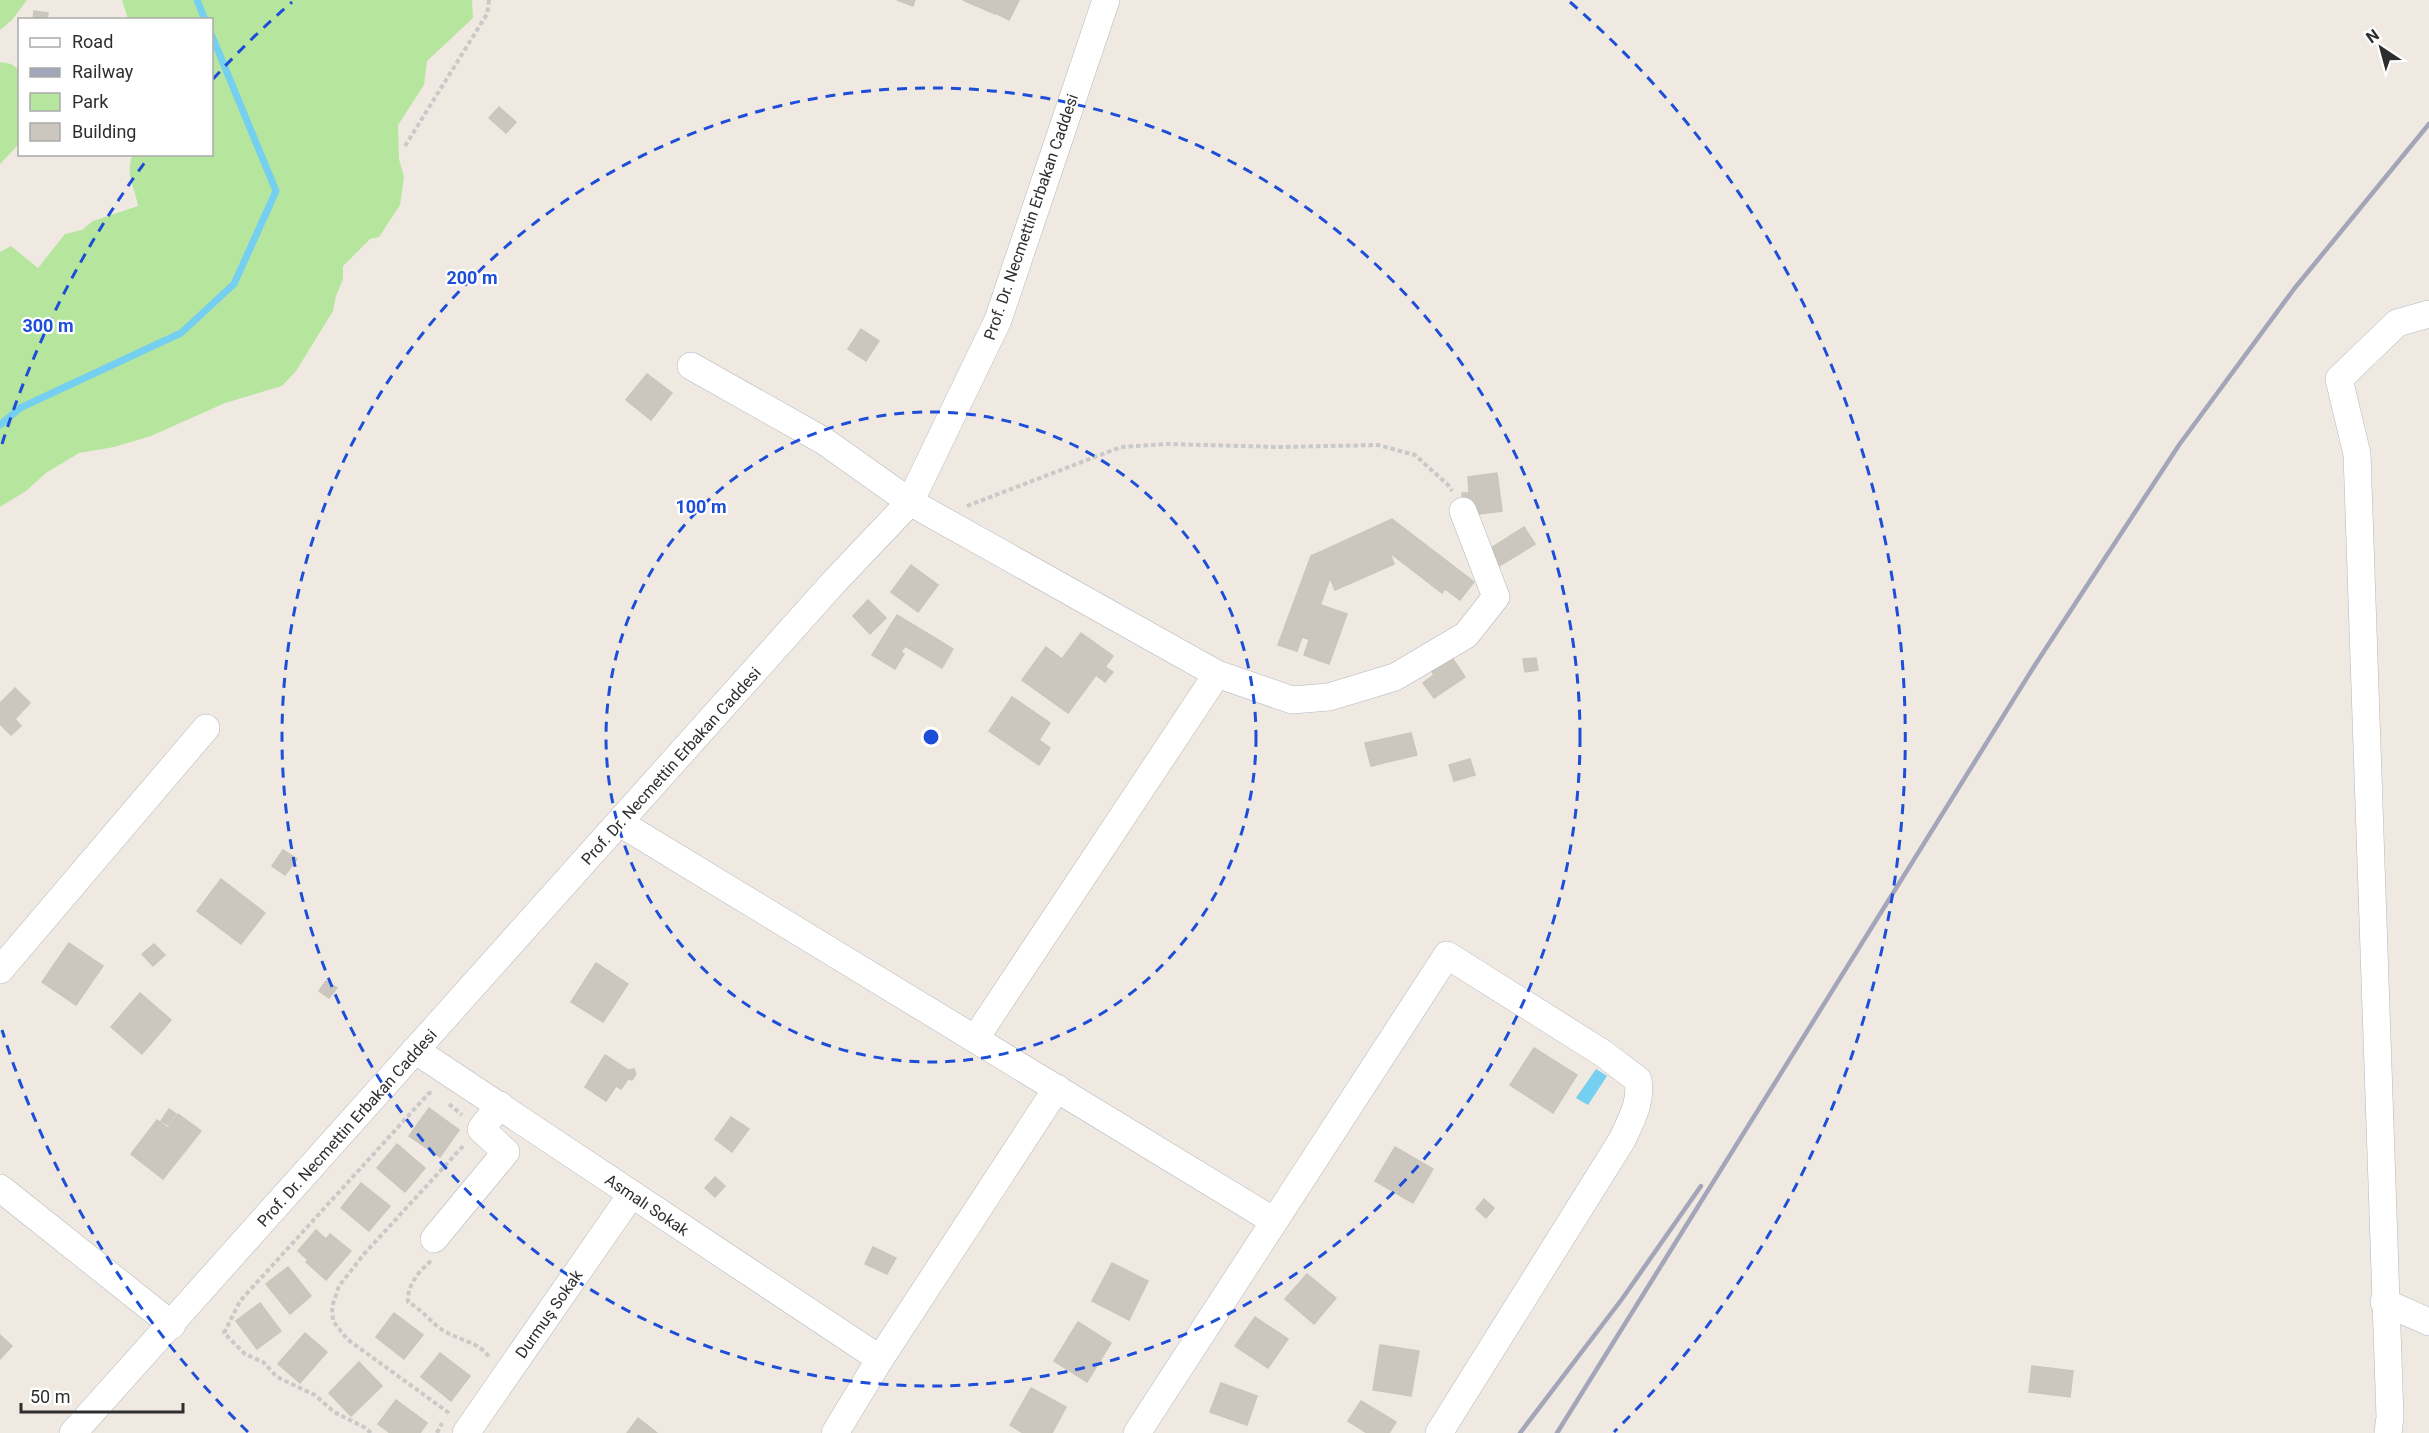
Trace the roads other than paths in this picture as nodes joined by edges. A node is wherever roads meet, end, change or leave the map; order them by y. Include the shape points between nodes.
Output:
1 (1106, 0) edge
2 (2429, 314) edge
3 (692, 366) dead end
4 (910, 502) junction
5 (1463, 511) road end
6 (1217, 674) junction
7 (206, 728) dead end
8 (620, 823) junction
9 (0, 970) edge
10 (975, 1039) junction
11 (415, 1050) junction
12 (1057, 1088) junction
13 (500, 1105) junction
14 (0, 1188) edge
15 (631, 1195) junction
16 (1274, 1221) junction
17 (434, 1239) road end
18 (2384, 1302) junction
19 (2429, 1322) edge
20 (172, 1325) junction
21 (880, 1359) junction
22 (73, 1433) edge
23 (466, 1433) edge
24 (835, 1433) edge
25 (1137, 1433) edge
26 (1439, 1433) edge
27 (2388, 1433) edge

1 - 4 street, Prof. Dr. Necmettin Erbakan Caddesi via 998,320
2 - 18 street via 2397,323 2339,380 2357,454
3 - 4 street via 824,441
4 - 6 street
4 - 8 street, Prof. Dr. Necmettin Erbakan Caddesi
5 - 6 street via 1496,597 1466,635 1395,677 1329,698 1292,700
6 - 10 street
7 - 9 street
8 - 10 street
8 - 11 street, Prof. Dr. Necmettin Erbakan Caddesi
10 - 12 street
11 - 13 street, Asmalı Sokak
11 - 20 street, Prof. Dr. Necmettin Erbakan Caddesi
12 - 16 street
12 - 21 street
13 - 15 street, Asmalı Sokak
13 - 17 street via 481,1128 506,1152
14 - 20 street
15 - 21 street, Asmalı Sokak
15 - 23 street, Durmuş Sokak
16 - 25 street
16 - 26 street via 1447,955 1604,1054 1638,1080 1640,1093 1635,1113 1622,1140
18 - 19 street
18 - 27 street
20 - 22 street, Prof. Dr. Necmettin Erbakan Caddesi
21 - 24 street

